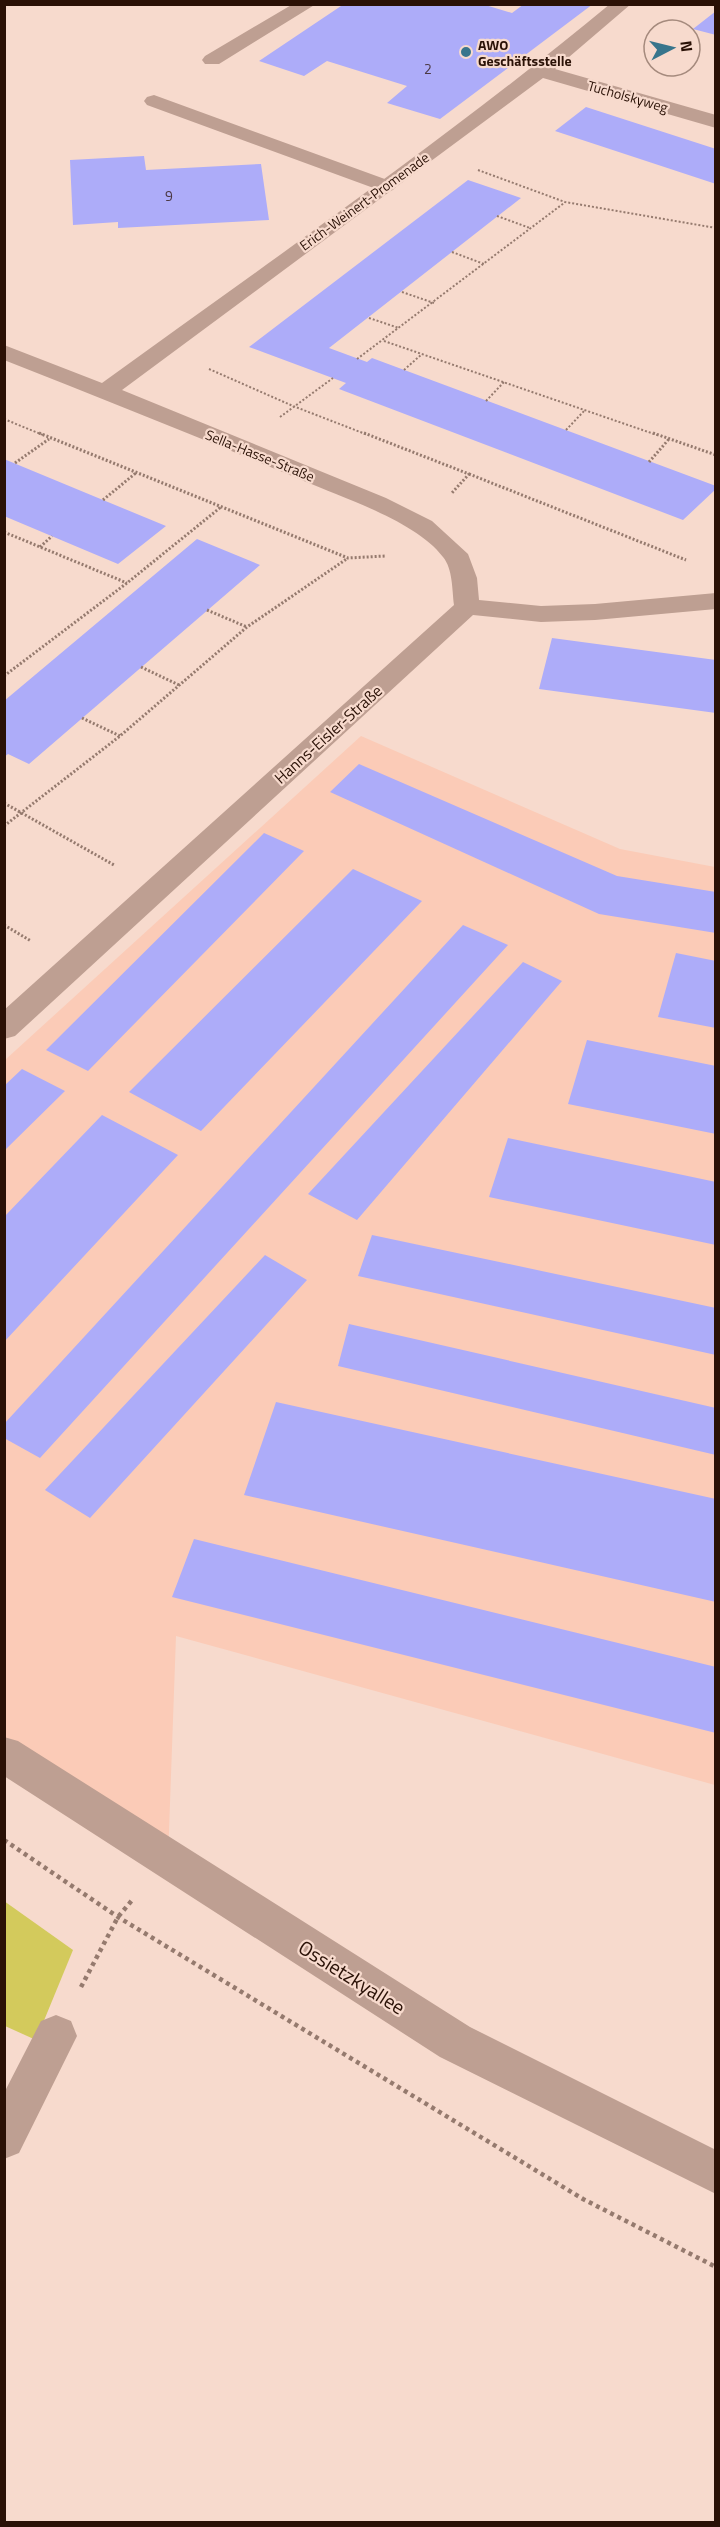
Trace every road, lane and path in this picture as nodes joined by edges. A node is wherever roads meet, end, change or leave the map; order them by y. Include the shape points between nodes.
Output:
1 (307, 4) edge
2 (622, 4) edge
3 (212, 60) dead end
4 (540, 71) junction
5 (154, 101) dead end
6 (716, 122) edge
7 (431, 153) junction
8 (386, 186) junction
9 (565, 202) junction
10 (497, 216) dead end
11 (531, 228) junction
12 (716, 228) edge
13 (452, 252) dead end
14 (484, 264) junction
15 (402, 292) dead end
16 (434, 303) junction
17 (369, 318) dead end
18 (400, 328) junction
19 (384, 341) junction
20 (162, 347) junction
21 (4, 352) edge
22 (422, 354) junction
23 (357, 359) dead end
24 (404, 370) dead end
25 (333, 378) dead end
26 (504, 382) junction
27 (103, 393) junction
28 (486, 401) dead end
29 (293, 406) junction
30 (585, 410) junction
31 (4, 419) edge
32 (566, 430) dead end
33 (50, 438) junction
34 (669, 439) junction
35 (244, 447) junction
36 (716, 455) edge
37 (649, 462) dead end
38 (15, 463) dead end
39 (138, 472) junction
40 (469, 474) junction
41 (103, 500) dead end
42 (221, 507) junction
43 (423, 526) junction
44 (4, 532) edge
45 (52, 536) dead end
46 (40, 547) junction
47 (455, 554) junction
48 (348, 558) junction
49 (687, 560) dead end
50 (127, 583) junction
51 (716, 600) edge
52 (467, 607) junction
53 (207, 610) dead end
54 (247, 627) junction
55 (141, 667) dead end
56 (4, 676) edge
57 (179, 685) junction
58 (82, 718) dead end
59 (120, 736) junction
60 (4, 803) edge
61 (20, 812) junction
62 (4, 826) edge
63 (157, 889) junction
64 (4, 1028) edge
65 (4, 1754) edge
66 (4, 1840) edge
67 (168, 1859) junction
68 (117, 1917) junction
69 (56, 2036) joint
70 (4, 2138) edge
71 (716, 2173) edge
72 (716, 2267) edge

1 - 3 street
2 - 4 street, Erich-Weinert-Promenade
4 - 6 street, Tucholskyweg
4 - 7 street, Erich-Weinert-Promenade
5 - 8 street
7 - 8 street, Erich-Weinert-Promenade
7 - 9 path
8 - 20 street, Erich-Weinert-Promenade
9 - 11 path
9 - 12 path
10 - 11 path
11 - 14 path
13 - 14 path
14 - 16 path
15 - 16 path
16 - 18 path
17 - 18 path
18 - 19 path
19 - 22 path
19 - 23 path
20 - 27 street, Erich-Weinert-Promenade
20 - 29 path
21 - 27 street, Sella-Hasse-Straße
22 - 24 path
22 - 26 path
25 - 29 path
26 - 28 path
26 - 30 path
27 - 35 street, Sella-Hasse-Straße
29 - 35 path
29 - 40 path
30 - 32 path
30 - 34 path
31 - 33 path
33 - 38 path
33 - 39 path
34 - 36 path
34 - 37 path
35 - 43 street, Sella-Hasse-Straße
39 - 41 path
39 - 42 path
40 - 43 path
40 - 49 path
42 - 48 path
42 - 50 path
43 - 47 street, Sella-Hasse-Straße
44 - 46 path
45 - 46 path
46 - 50 path
47 - 48 path
47 - 52 street via 464,578
48 - 54 path
50 - 56 path
51 - 52 street via 541,614
52 - 63 street, Hanns-Eisler-Straße
53 - 54 path
54 - 57 path
55 - 57 path
57 - 59 path
58 - 59 path
59 - 61 path
60 - 61 path
61 - 62 path
61 - 63 path
63 - 64 street, Hanns-Eisler-Straße
65 - 67 street, Ossietzkyallee
66 - 68 path
67 - 68 path
67 - 71 street, Ossietzkyallee via 455,2042
68 - 69 path
68 - 72 path via 583,2199
69 - 70 street

